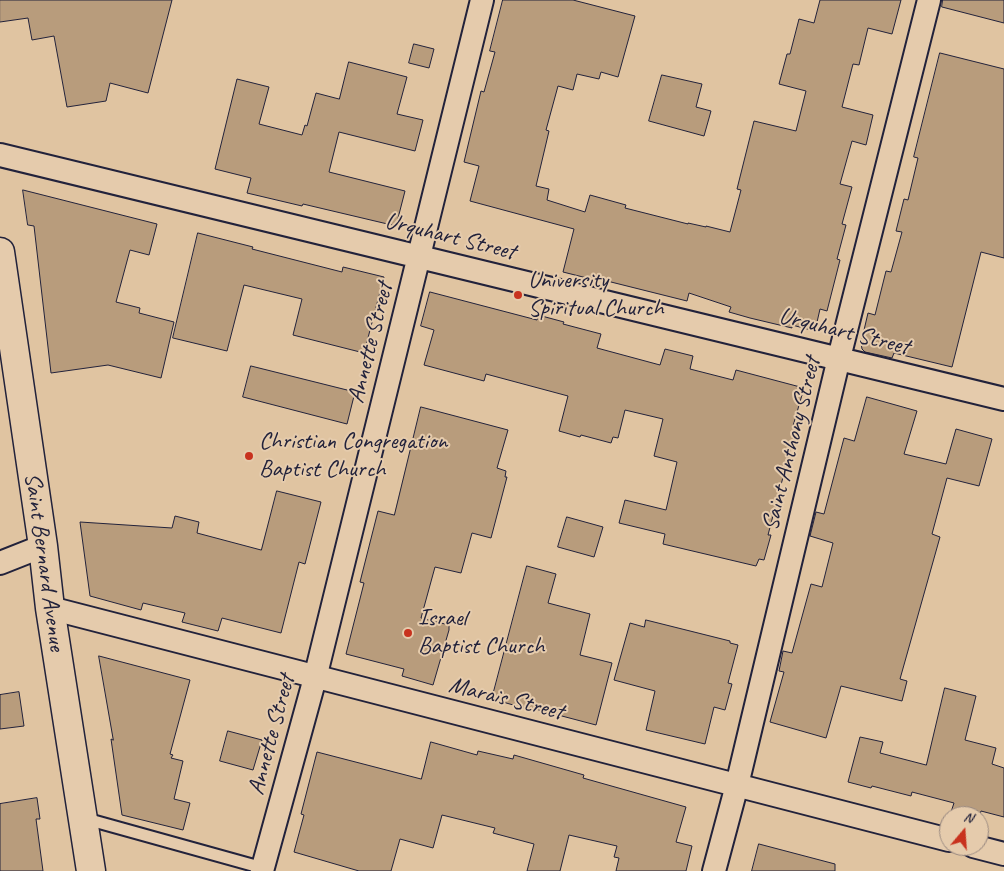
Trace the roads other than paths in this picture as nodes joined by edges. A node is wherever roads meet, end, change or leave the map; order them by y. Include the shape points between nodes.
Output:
1 (482, 0) edge
2 (929, 0) edge
3 (0, 155) edge
4 (0, 252) edge
5 (420, 256) junction
6 (839, 358) junction
7 (1004, 399) edge
8 (42, 546) junction
9 (0, 563) edge
10 (50, 608) junction
11 (315, 678) junction
12 (737, 785) junction
13 (83, 818) junction
14 (939, 837) edge
15 (989, 850) edge
16 (1004, 854) edge
17 (262, 869) edge
18 (91, 871) edge
19 (714, 871) edge

1 - 5 street, Annette Street
2 - 6 street, Saint Anthony Street
3 - 5 street, Urquhart Street
4 - 8 street, Saint Bernard Avenue
5 - 6 street, Urquhart Street
5 - 11 street, Annette Street
6 - 7 street, Urquhart Street
6 - 12 street, Saint Anthony Street
8 - 9 street
8 - 10 street, Saint Bernard Avenue
10 - 11 street, Marais Street
10 - 13 street, Saint Bernard Avenue
11 - 12 street, Marais Street
11 - 17 street, Annette Street
12 - 14 street, Marais Street
12 - 19 street, Saint Anthony Street
13 - 17 lane
13 - 18 street, Saint Bernard Avenue
15 - 16 street

